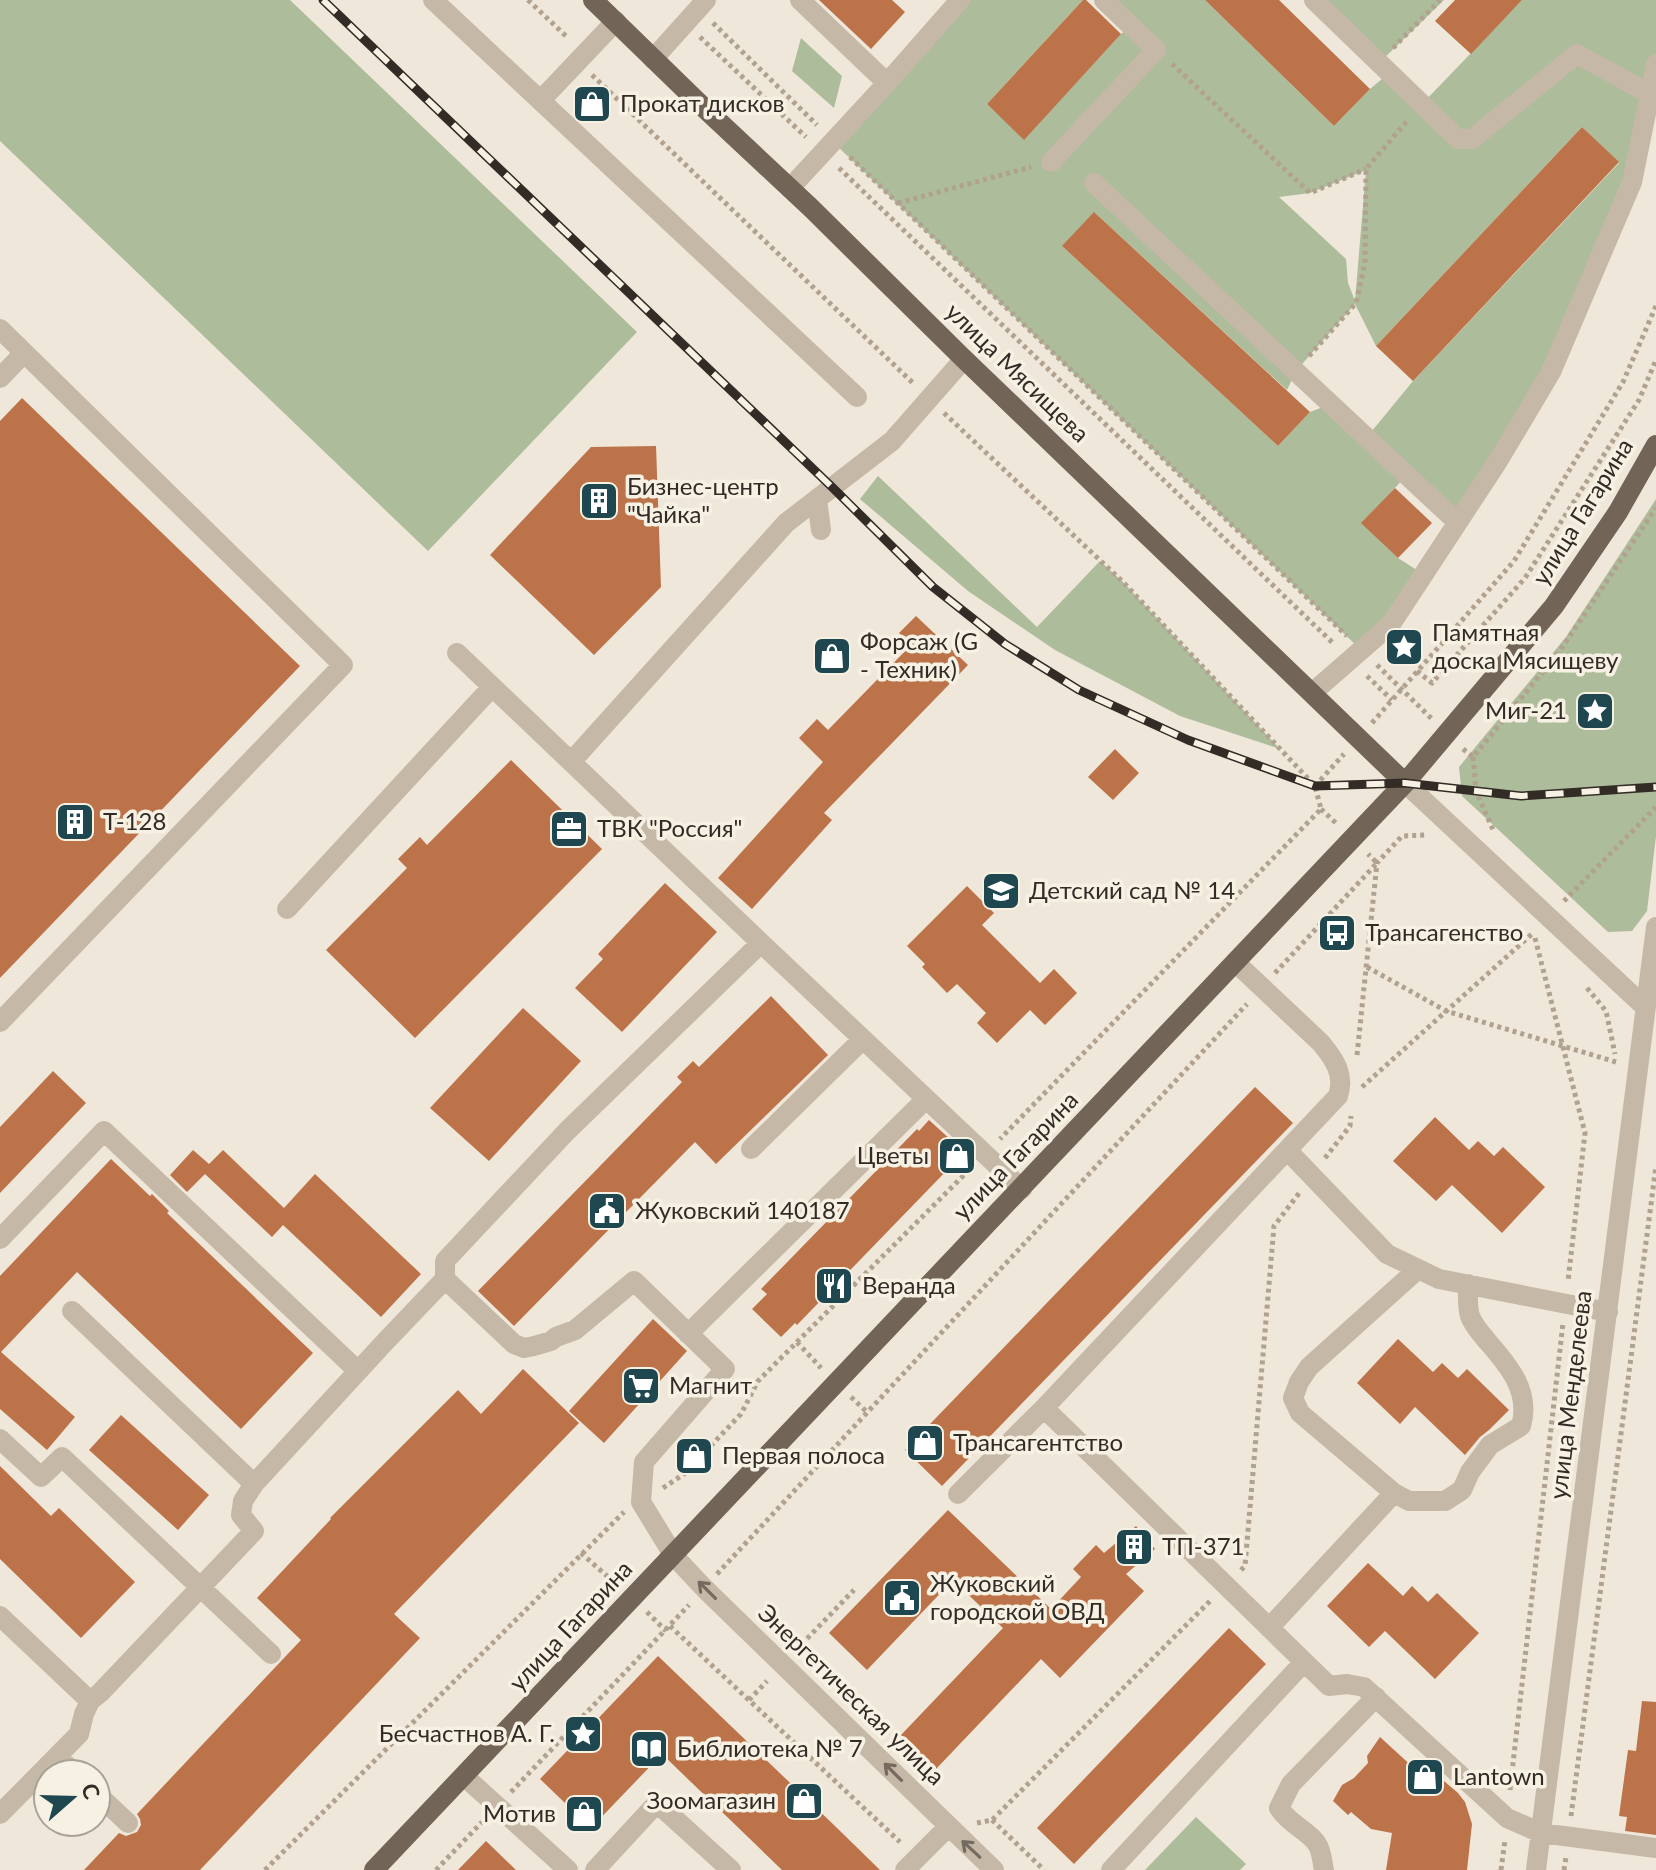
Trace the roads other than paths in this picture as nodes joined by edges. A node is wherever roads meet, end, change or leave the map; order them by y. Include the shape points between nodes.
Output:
1 (433, 0) edge
2 (593, 0) edge
3 (800, 0) edge
4 (1104, 0) edge
5 (1314, 0) edge
6 (956, 1) edge
7 (696, 10) edge
8 (616, 21) junction
9 (653, 59) junction
10 (1656, 64) edge
11 (887, 83) junction
12 (1650, 94) junction
13 (541, 100) junction
14 (1051, 162) road end
15 (1094, 183) dead end
16 (790, 188) junction
17 (0, 329) edge
18 (24, 353) junction
19 (964, 359) junction
20 (0, 378) edge
21 (857, 397) dead end
22 (1656, 445) edge
23 (817, 499) junction
24 (1457, 522) junction
25 (821, 530) dead end
26 (457, 653) dead end
27 (492, 687) junction
28 (1312, 693) junction
29 (571, 762) junction
30 (1405, 783) junction
31 (287, 909) dead end
32 (1656, 927) edge
33 (761, 943) junction
34 (1235, 962) junction
35 (1645, 1007) junction
36 (0, 1022) edge
37 (863, 1039) junction
38 (1648, 1057) edge
39 (926, 1099) junction
40 (751, 1149) dead end
41 (1287, 1150) junction
42 (1022, 1189) junction
43 (0, 1239) edge
44 (1418, 1269) junction
45 (445, 1279) junction
46 (1468, 1284) junction
47 (72, 1311) dead end
48 (1608, 1312) junction
49 (688, 1334) junction
50 (358, 1371) junction
51 (1044, 1408) junction
52 (0, 1439) edge
53 (254, 1484) junction
54 (1394, 1493) junction
55 (958, 1494) dead end
56 (674, 1556) junction
57 (199, 1586) junction
58 (0, 1616) edge
59 (1269, 1628) junction
60 (271, 1654) dead end
61 (1304, 1662) junction
62 (1376, 1697) junction
63 (90, 1701) junction
64 (57, 1757) joint
65 (465, 1777) junction
66 (112, 1808) edge
67 (0, 1814) edge
68 (128, 1823) dead end
69 (948, 1827) junction
70 (1541, 1833) junction
71 (1656, 1848) edge
72 (911, 1864) edge
73 (374, 1870) edge
74 (568, 1870) edge
75 (595, 1870) edge
76 (731, 1870) edge
77 (994, 1870) edge
78 (1111, 1870) edge
79 (1324, 1870) edge
80 (1536, 1870) edge

1 - 13 street
2 - 8 main road, улица Мясищева
3 - 11 street
4 - 14 street via 1156,50
5 - 12 street via 1458,139 1472,139 1577,54
6 - 11 street
7 - 9 street
8 - 9 main road, улица Мясищева
8 - 13 street
9 - 16 main road, улица Мясищева
10 - 12 street
11 - 16 street
12 - 24 street via 1632,182 1551,372
13 - 21 street
15 - 24 street
16 - 19 main road, улица Мясищева
17 - 18 street
18 - 20 street
18 - 36 street via 343,665
19 - 23 street via 892,441
19 - 28 main road, улица Мясищева
22 - 30 main road, улица Гагарина via 1554,606
23 - 25 street
23 - 29 street via 786,523
24 - 28 street via 1391,624
26 - 27 street
27 - 29 street
27 - 31 street
28 - 30 main road, улица Мясищева
29 - 33 street
30 - 34 main road, улица Гагарина
30 - 35 street
32 - 35 street, улица Менделеева
33 - 37 street
33 - 45 street via 567,1131 445,1261
34 - 41 street via 1321,1043 1342,1084 1338,1096
34 - 42 main road, улица Гагарина
35 - 38 street, улица Менделеева
37 - 39 street
37 - 40 street
38 - 48 street, улица Менделеева
39 - 42 street
39 - 49 street
41 - 44 street via 1387,1254
41 - 51 street
42 - 56 main road, улица Гагарина
43 - 50 street via 104,1131
44 - 46 street
44 - 54 street via 1309,1367 1293,1398 1300,1413
45 - 49 street via 524,1348 575,1330 634,1281
45 - 50 street
46 - 48 street
46 - 54 street via 1470,1317 1510,1366 1520,1388 1521,1426 1490,1445 1462,1490 1445,1501 1409,1501
47 - 53 street
48 - 70 street, улица Менделеева
49 - 56 street, Энергетическая улица via 725,1369 644,1462 641,1502
50 - 53 street
51 - 55 street
51 - 59 street
52 - 57 street via 41,1477 62,1457
53 - 57 street via 241,1515 254,1531
54 - 59 street
56 - 65 main road, улица Гагарина
69 -> 56 street, Энергетическая улица
57 - 60 street
57 - 63 street
58 - 63 street
59 - 61 street
61 - 62 street via 1329,1686 1364,1687
61 - 78 street
62 - 70 street via 1507,1818
62 - 79 street via 1291,1784 1279,1808 1317,1844
63 - 64 street via 79,1734
64 - 67 street
65 - 73 main road, улица Гагарина
65 - 74 street
66 - 68 street
69 - 72 street
77 -> 69 street, Энергетическая улица
70 - 71 street
70 - 80 street, улица Менделеева
75 - 76 street via 657,1803

